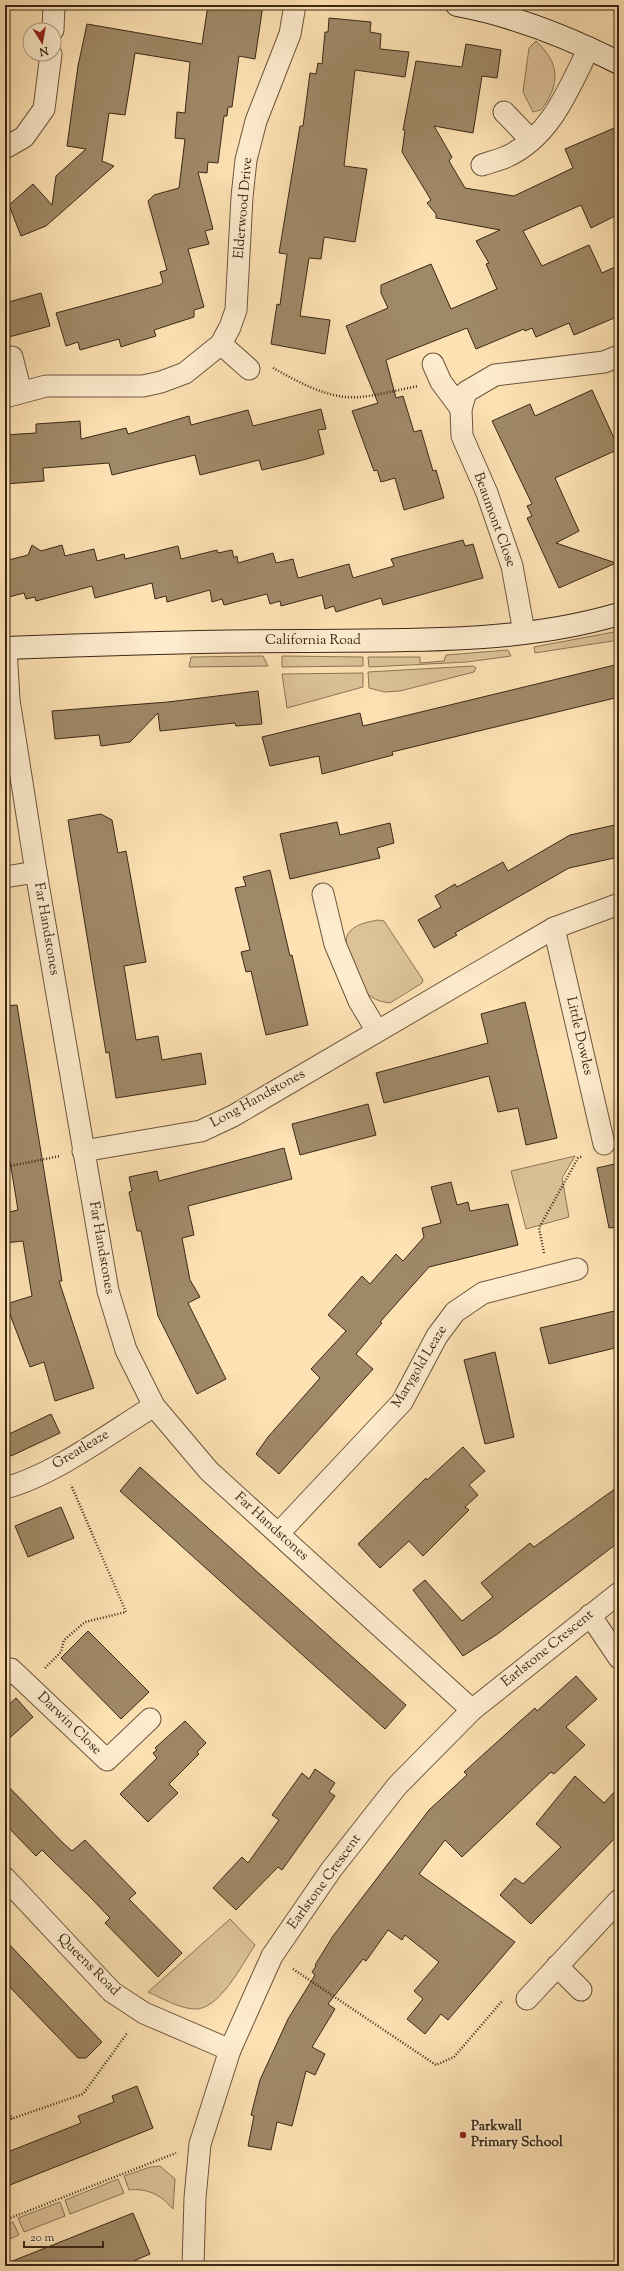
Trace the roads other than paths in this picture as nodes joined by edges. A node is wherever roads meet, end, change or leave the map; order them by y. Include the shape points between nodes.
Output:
1 (54, 5) edge
2 (295, 5) edge
3 (457, 5) edge
4 (485, 8) edge
5 (53, 22) edge
6 (589, 48) junction
7 (50, 62) edge
8 (619, 63) edge
9 (504, 112) dead end
10 (531, 140) junction
11 (5, 148) edge
12 (482, 165) dead end
13 (221, 344) junction
14 (619, 356) edge
15 (12, 358) dead end
16 (246, 367) road end
17 (437, 373) road end
18 (13, 394) edge
19 (460, 409) junction
20 (619, 614) edge
21 (524, 632) junction
22 (5, 648) edge
23 (36, 872) junction
24 (5, 877) edge
25 (323, 894) dead end
26 (619, 904) edge
27 (554, 928) junction
28 (376, 1031) junction
29 (604, 1144) road end
30 (84, 1151) junction
31 (577, 1269) dead end
32 (154, 1406) junction
33 (5, 1488) edge
34 (279, 1533) junction
35 (619, 1593) edge
36 (590, 1615) junction
37 (619, 1658) edge
38 (5, 1675) edge
39 (472, 1710) junction
40 (150, 1719) dead end
41 (5, 1878) edge
42 (619, 1900) edge
43 (557, 1966) junction
44 (581, 1990) dead end
45 (527, 1999) dead end
46 (230, 2050) junction
47 (193, 2266) edge

1 - 5 street
2 - 13 street, Elderwood Drive via 290,34 256,121 246,160 236,310
3 - 4 street
4 - 6 street
6 - 8 street
6 - 10 street via 558,109 539,135
7 - 11 street via 44,109 24,137
9 - 10 street
10 - 12 street via 508,156
13 - 16 street
13 - 18 street, Elderwood Drive via 185,373 161,382 143,386 46,386
14 - 19 street, Beaumont Close via 604,362 495,375 466,392
15 - 18 street, Elderwood Drive
17 - 19 street
19 - 21 street, Beaumont Close via 462,436 487,493 512,566
20 - 21 street, California Road
21 - 22 street, California Road via 477,637 144,642
22 - 23 street, Far Handstones via 9,700
23 - 24 street
23 - 30 street, Far Handstones
25 - 28 street via 334,944 359,1001
26 - 27 street, Long Handstones
27 - 28 street, Long Handstones
27 - 29 street, Little Dowles
28 - 30 street, Long Handstones via 233,1116 201,1131
30 - 32 street, Far Handstones via 108,1291 126,1350
31 - 34 street, Marygold Leaze via 483,1293 456,1312 437,1336 402,1402
32 - 33 street, Greatleaze via 25,1483
32 - 34 street, Far Handstones via 209,1471
34 - 39 street, Far Handstones
35 - 36 street, Earlstone Crescent
36 - 37 street
36 - 39 street, Earlstone Crescent
38 - 40 street, Darwin Close via 11,1669 107,1760
39 - 46 street, Earlstone Crescent via 397,1786 331,1870 272,1956
41 - 46 street, Queens Road via 112,1992 144,2013
42 - 43 street
43 - 44 street
43 - 45 street
46 - 47 street, Earlstone Crescent via 200,2144

